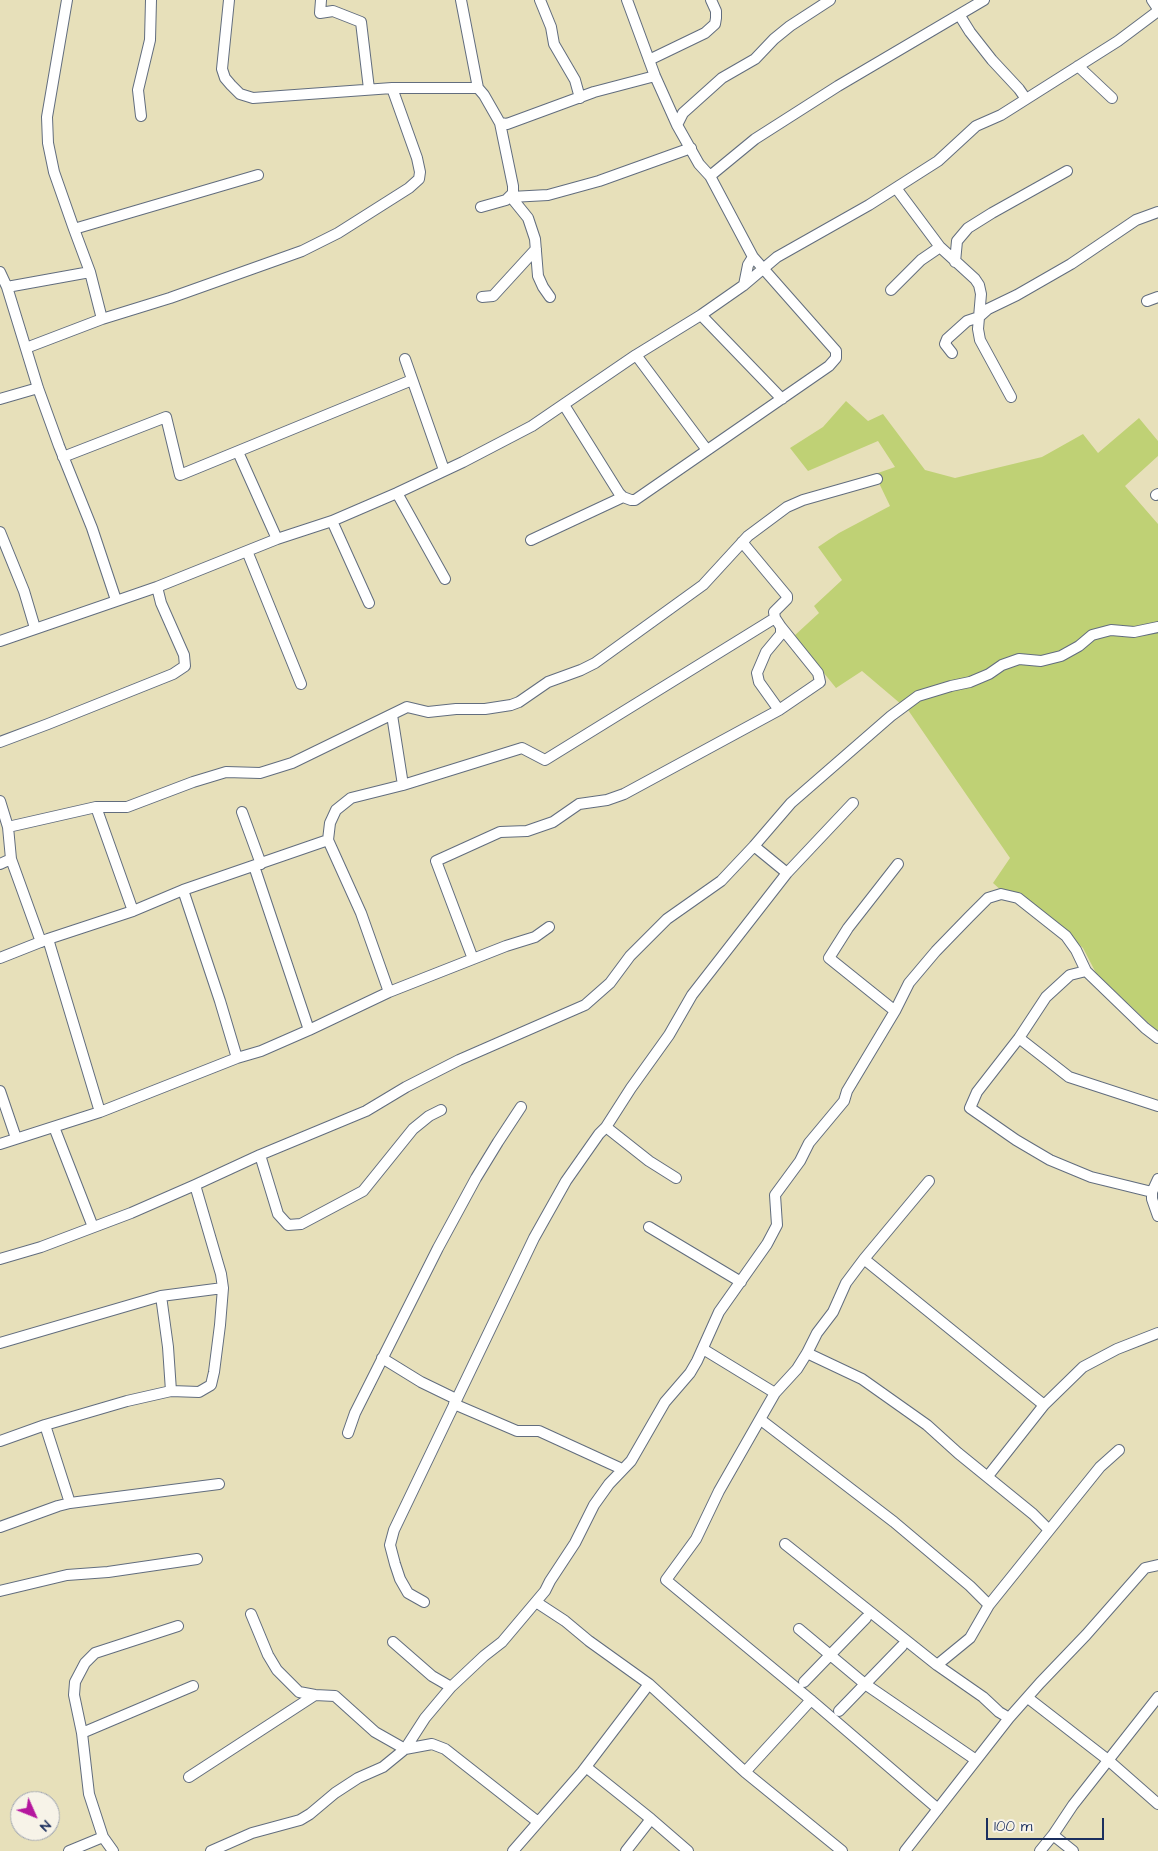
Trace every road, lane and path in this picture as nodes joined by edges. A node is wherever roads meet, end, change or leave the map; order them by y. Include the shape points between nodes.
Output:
1 (67, 0) edge
2 (151, 0) edge
3 (230, 0) edge
4 (321, 0) edge
5 (461, 0) edge
6 (540, 0) edge
7 (627, 0) edge
8 (711, 0) edge
9 (830, 0) edge
10 (984, 0) edge
11 (1152, 0) edge
12 (1158, 10) edge
13 (960, 16) junction
14 (649, 60) junction
15 (1078, 66) junction
16 (655, 76) junction
17 (392, 88) junction
18 (478, 88) junction
19 (369, 89) junction
20 (580, 98) junction
21 (1112, 98) dead end
22 (1026, 99) junction
23 (141, 116) dead end
24 (500, 123) junction
25 (677, 125) junction
26 (690, 148) junction
27 (1067, 171) dead end
28 (258, 175) dead end
29 (710, 176) junction
30 (896, 188) junction
31 (511, 197) junction
32 (481, 207) dead end
33 (1158, 212) edge
34 (74, 230) junction
35 (940, 247) junction
36 (536, 249) junction
37 (754, 258) junction
38 (955, 262) junction
39 (764, 268) junction
40 (0, 272) edge
41 (90, 272) junction
42 (744, 285) junction
43 (7, 287) junction
44 (891, 290) dead end
45 (482, 297) dead end
46 (550, 297) dead end
47 (1158, 297) edge
48 (1147, 301) dead end
49 (700, 315) junction
50 (979, 317) junction
51 (102, 319) junction
52 (26, 348) junction
53 (952, 353) dead end
54 (636, 355) junction
55 (404, 359) dead end
56 (412, 380) junction
57 (38, 388) junction
58 (1011, 397) dead end
59 (782, 399) junction
60 (0, 400) edge
61 (564, 406) junction
62 (707, 450) junction
63 (238, 452) junction
64 (63, 457) junction
65 (444, 470) junction
66 (877, 479) dead end
67 (397, 493) junction
68 (623, 496) junction
69 (332, 521) junction
70 (0, 532) edge
71 (277, 539) junction
72 (532, 540) dead end
73 (742, 542) junction
74 (2, 545) edge
75 (247, 551) junction
76 (445, 579) dead end
77 (157, 587) junction
78 (116, 600) junction
79 (369, 603) dead end
80 (774, 618) junction
81 (781, 627) junction
82 (1158, 627) edge
83 (35, 628) junction
84 (0, 641) edge
85 (301, 684) dead end
86 (779, 710) junction
87 (392, 715) junction
88 (0, 742) edge
89 (402, 785) junction
90 (0, 801) edge
91 (853, 803) dead end
92 (96, 807) junction
93 (242, 812) dead end
94 (8, 827) junction
95 (328, 840) junction
96 (754, 846) junction
97 (11, 859) junction
98 (0, 864) edge
99 (898, 864) dead end
100 (258, 865) junction
101 (787, 874) junction
102 (183, 890) junction
103 (133, 911) junction
104 (549, 927) dead end
105 (44, 941) junction
106 (0, 958) edge
107 (473, 959) junction
108 (1086, 971) junction
109 (389, 992) junction
110 (895, 1010) junction
111 (309, 1030) junction
112 (1019, 1038) junction
113 (1158, 1038) edge
114 (237, 1058) junction
115 (0, 1092) edge
116 (1158, 1106) edge
117 (521, 1107) dead end
118 (441, 1110) dead end
119 (100, 1112) junction
120 (54, 1126) junction
121 (606, 1127) junction
122 (16, 1138) junction
123 (0, 1144) edge
124 (260, 1155) junction
125 (676, 1178) dead end
126 (1158, 1179) edge
127 (929, 1181) dead end
128 (195, 1185) junction
129 (1152, 1192) junction
130 (1158, 1216) edge
131 (93, 1227) junction
132 (649, 1227) dead end
133 (864, 1259) junction
134 (0, 1260) edge
135 (741, 1282) junction
136 (223, 1288) junction
137 (161, 1296) junction
138 (1158, 1333) edge
139 (0, 1343) edge
140 (703, 1349) junction
141 (807, 1353) junction
142 (382, 1358) junction
143 (171, 1391) junction
144 (775, 1394) junction
145 (455, 1402) junction
146 (1044, 1405) junction
147 (761, 1420) junction
148 (45, 1425) junction
149 (348, 1433) dead end
150 (0, 1441) edge
151 (1119, 1450) dead end
152 (622, 1469) junction
153 (988, 1476) junction
154 (219, 1484) dead end
155 (70, 1503) junction
156 (0, 1527) edge
157 (1049, 1530) junction
158 (785, 1544) dead end
159 (197, 1559) dead end
160 (1158, 1566) edge
161 (0, 1591) edge
162 (424, 1602) dead end
163 (536, 1602) junction
164 (989, 1605) junction
165 (251, 1614) dead end
166 (866, 1618) dead end
167 (178, 1626) dead end
168 (799, 1629) dead end
169 (393, 1642) dead end
170 (902, 1646) dead end
171 (830, 1655) junction
172 (937, 1665) junction
173 (804, 1682) dead end
174 (649, 1684) junction
175 (865, 1684) junction
176 (193, 1686) dead end
177 (451, 1687) junction
178 (315, 1695) junction
179 (1158, 1697) edge
180 (1028, 1698) junction
181 (811, 1700) junction
182 (839, 1711) dead end
183 (1009, 1718) junction
184 (82, 1733) junction
185 (405, 1749) junction
186 (976, 1760) junction
187 (1108, 1760) junction
188 (584, 1770) junction
189 (745, 1772) junction
190 (189, 1777) dead end
191 (1158, 1804) edge
192 (938, 1809) junction
193 (651, 1819) junction
194 (538, 1822) junction
195 (1052, 1834) junction
196 (103, 1837) junction
197 (69, 1851) edge
198 (113, 1851) edge
199 (211, 1851) edge
200 (513, 1851) edge
201 (626, 1851) edge
202 (688, 1851) edge
203 (842, 1851) edge
204 (904, 1851) edge
205 (1040, 1851) edge
206 (1073, 1851) edge

1 - 34 street via 47,117 54,172
2 - 23 street via 150,40 138,90
3 - 19 street via 222,69 225,78 240,94 253,98
4 - 19 street via 320,13 333,11 361,22
5 - 18 street
6 - 20 street via 554,44 575,80
7 - 14 street
8 - 14 street via 716,18 710,29
9 - 25 street via 790,26 755,60 716,83 683,113
10 - 13 street
11 - 12 street
12 - 15 street
13 - 22 street via 986,53
13 - 29 street via 838,86 755,140
14 - 16 street
15 - 21 street
15 - 22 street
16 - 20 street
16 - 25 street
17 - 18 street
17 - 19 street
17 - 51 street via 417,158 420,172 414,184 372,214 302,251
18 - 24 street
20 - 24 street via 507,124
22 - 30 street via 971,130 938,161
24 - 31 street via 513,186
25 - 26 street
26 - 29 street
26 - 31 street via 599,181 548,195
27 - 38 street via 968,228 957,241
28 - 34 street
29 - 37 street
30 - 35 street
30 - 39 street via 777,257
31 - 32 street
31 - 36 street via 528,218
33 - 50 street via 1136,220 1071,264
34 - 41 street
35 - 38 street
35 - 44 street via 921,260
36 - 45 street via 493,296
36 - 46 street via 538,276
37 - 39 street
37 - 42 street via 748,265
38 - 50 street via 979,285
39 - 42 street
39 - 59 street via 836,351 836,358 829,366
40 - 43 street
41 - 43 street
41 - 51 street
42 - 49 street
43 - 52 street
47 - 48 street
49 - 54 street
49 - 59 street
50 - 53 street via 967,321 947,339 945,344
50 - 58 street via 980,340
51 - 52 street
52 - 57 street
54 - 61 street
54 - 62 street
55 - 56 street
56 - 63 street
56 - 65 street
57 - 60 street
57 - 64 street
59 - 62 street
61 - 65 street via 532,426
61 - 68 street
62 - 68 street via 635,500
63 - 64 street via 180,475 166,417
63 - 71 street
64 - 78 street via 92,528
65 - 67 street
66 - 73 street via 787,507
67 - 69 street
67 - 76 street
68 - 72 street
69 - 71 street
69 - 79 street
70 - 74 street
71 - 75 street
73 - 80 street via 787,596 774,612
73 - 87 street via 703,585 596,663 548,682 519,702 484,709 428,712 407,707
74 - 83 street via 24,590
75 - 77 street
75 - 85 street
77 - 78 street
77 - 88 street via 184,655 185,666 173,674
78 - 83 street
80 - 81 street
80 - 89 street via 545,760 522,748
81 - 86 street via 781,634 766,652 757,673 759,682
81 - 86 street via 818,673 820,682
82 - 96 street via 1134,632 1111,630 1092,635 1061,656 1041,661 1019,659 970,682 918,696 791,803
83 - 84 street
86 - 107 street via 624,794 579,804 553,822 527,831 500,832 436,861
87 - 89 street
87 - 92 street via 292,763 260,772 226,772 127,807
89 - 95 street via 351,798 336,810
90 - 94 street
91 - 101 street
92 - 94 street
92 - 103 street
93 - 100 street
94 - 97 street
95 - 100 street
95 - 109 street via 361,913
96 - 101 street
96 - 124 street via 721,881 667,919 630,956 610,983 585,1004 459,1060 366,1110
97 - 98 street
97 - 105 street
99 - 110 street via 829,958
100 - 102 street
100 - 111 street
101 - 121 street via 692,995 669,1035
102 - 103 street
102 - 114 street
103 - 105 street
104 - 107 street via 535,937
105 - 106 street
105 - 119 street
107 - 109 street
108 - 110 street via 1066,936 1018,898 1001,894 988,898 936,951 909,983
108 - 112 street via 1070,976 1046,997
108 - 113 street
109 - 111 street
110 - 135 street via 844,1101 809,1143 775,1195 777,1225
111 - 114 street via 262,1051
112 - 116 street via 1069,1077
112 - 129 street via 977,1092 970,1108 1050,1160 1092,1177
114 - 119 street
115 - 122 street
117 - 142 street via 476,1178
118 - 124 street via 413,1129 363,1191 301,1224 288,1224 278,1214
119 - 120 street
120 - 122 street
120 - 131 street
121 - 125 street
121 - 145 street via 566,1181 534,1238
122 - 123 street
124 - 128 street
126 - 129 street
127 - 133 street
128 - 131 street
128 - 136 street via 217,1254
129 - 130 street
131 - 134 street
132 - 135 street
133 - 141 street via 846,1283 833,1312
133 - 146 street
135 - 140 street via 719,1312
136 - 137 street
136 - 143 street via 211,1385 199,1392
137 - 139 street
137 - 143 street
138 - 146 street via 1117,1349 1084,1368
140 - 144 street
140 - 152 street via 631,1461
141 - 144 street
141 - 153 street via 862,1379 927,1425
142 - 145 street
142 - 149 street
143 - 148 street
144 - 147 street
145 - 152 street via 517,1431 539,1431
145 - 162 street via 394,1530 390,1545 394,1564 408,1593
146 - 153 street
147 - 164 street via 894,1522
147 - 181 street via 719,1491 696,1540 666,1580
148 - 150 street
148 - 155 street
151 - 157 street via 1100,1467
152 - 163 street via 594,1504 568,1556
153 - 157 street
154 - 155 street
155 - 156 street
157 - 164 street
158 - 172 street
159 - 161 street via 67,1575
160 - 180 street via 1145,1568 1132,1581
163 - 174 street
163 - 177 street via 502,1642
164 - 172 street via 970,1638
165 - 178 street via 277,1670 299,1692
166 - 171 street
167 - 184 street via 95,1653 85,1663 75,1682 74,1695
168 - 171 street
169 - 177 street via 432,1676
170 - 175 street
171 - 173 street
171 - 175 street
172 - 183 street
174 - 188 street
174 - 189 street
175 - 182 street
175 - 186 street
176 - 184 street
177 - 185 street
178 - 185 street via 336,1696 375,1732
178 - 190 street
179 - 187 street
180 - 183 street
180 - 187 street
181 - 189 street
181 - 192 street
183 - 186 street
184 - 196 street via 90,1794
185 - 194 street via 432,1744 445,1749
185 - 199 street via 383,1767 335,1793 300,1820 252,1833
186 - 192 street
187 - 191 street
187 - 195 street
188 - 193 street
188 - 194 street
189 - 203 street
192 - 204 street
193 - 201 street
193 - 202 street
194 - 200 street
195 - 205 street
195 - 206 street
196 - 197 street
196 - 198 street

